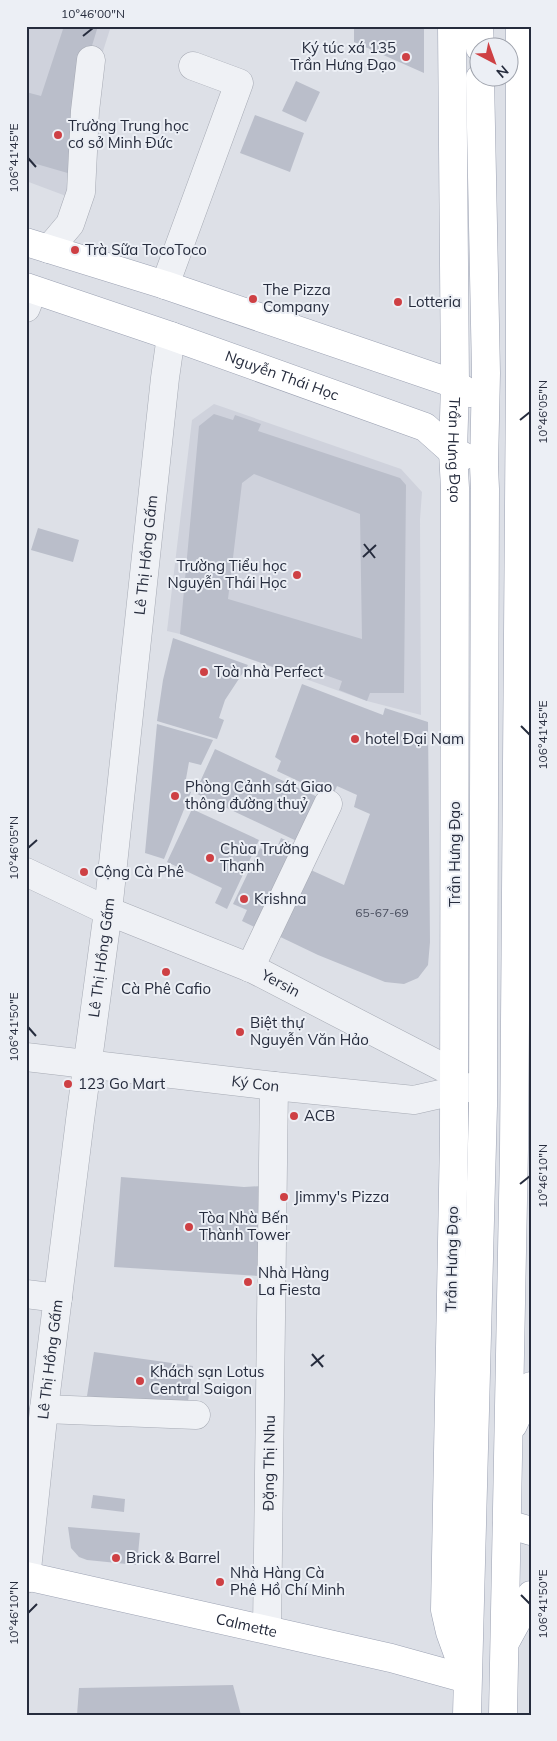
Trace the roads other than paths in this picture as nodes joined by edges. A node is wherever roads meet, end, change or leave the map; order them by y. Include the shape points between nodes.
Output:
1 (452, 26) edge
2 (520, 26) edge
3 (92, 60) dead end
4 (193, 66) dead end
5 (480, 88) edge
6 (483, 191) junction
7 (453, 193) junction
8 (526, 224) edge
9 (38, 246) edge
10 (165, 285) junction
11 (28, 295) edge
12 (172, 336) junction
13 (455, 384) junction
14 (485, 402) junction
15 (525, 405) edge
16 (453, 452) junction
17 (484, 466) junction
18 (525, 471) edge
19 (524, 596) edge
20 (485, 597) junction
21 (456, 598) junction
22 (524, 718) edge
23 (484, 720) junction
24 (455, 721) junction
25 (328, 804) dead end
26 (26, 872) edge
27 (108, 910) junction
28 (523, 930) edge
29 (484, 933) junction
30 (455, 934) junction
31 (250, 968) junction
32 (26, 1057) edge
33 (87, 1065) junction
34 (454, 1082) junction
35 (483, 1084) junction
36 (274, 1086) junction
37 (522, 1100) edge
38 (26, 1294) edge
39 (58, 1298) junction
40 (531, 1386) edge
41 (44, 1408) junction
42 (196, 1415) dead end
43 (508, 1436) junction
44 (33, 1457) edge
45 (519, 1528) edge
46 (26, 1577) edge
47 (531, 1595) edge
48 (267, 1630) junction
49 (504, 1645) junction
50 (467, 1679) junction
51 (467, 1715) edge
52 (502, 1715) edge

1 - 7 main road, Trần Hưng Đạo
2 - 8 main road
3 - 9 street via 85,110 81,192 70,224
4 - 10 street via 239,83
5 - 6 main road, Trần Hưng Đạo
6 - 7 main road
6 - 14 main road, Trần Hưng Đạo
7 - 13 main road, Trần Hưng Đạo
8 - 15 main road
9 - 10 main road
9 - 11 main road
10 - 13 main road
11 - 12 main road, Nguyễn Thái Học
12 - 16 main road, Nguyễn Thái Học via 426,427
12 - 27 street, Lê Thị Hồng Gấm
13 - 14 main road
13 - 16 main road, Trần Hưng Đạo
14 - 15 main road
14 - 17 main road, Trần Hưng Đạo
15 - 18 main road
16 - 17 main road, Nguyễn Thái Học
16 - 21 main road, Trần Hưng Đạo
17 - 18 main road, Nguyễn Thái Học
17 - 20 main road, Trần Hưng Đạo
18 - 19 main road
19 - 22 main road
20 - 21 main road
20 - 23 main road, Trần Hưng Đạo
21 - 24 main road, Trần Hưng Đạo
22 - 28 main road
23 - 24 main road
23 - 29 main road, Trần Hưng Đạo
24 - 30 main road, Trần Hưng Đạo
25 - 31 street
26 - 27 street, Yersin
27 - 31 street, Yersin
27 - 33 street, Lê Thị Hồng Gấm
28 - 37 main road
29 - 30 main road
29 - 35 main road, Trần Hưng Đạo
30 - 34 main road, Trần Hưng Đạo
31 - 34 street, Yersin
32 - 33 street, Ký Con
33 - 36 street, Ký Con
33 - 39 street, Lê Thị Hồng Gấm
34 - 35 main road, Yersin
34 - 36 street, Ký Con via 414,1100
34 - 50 main road, Trần Hưng Đạo via 445,1610
35 - 37 main road, Yersin
35 - 50 main road, Trần Hưng Đạo
36 - 48 street, Ðặng Thị Nhu
37 - 43 main road
38 - 39 street
39 - 41 street, Lê Thị Hồng Gấm
40 - 43 main road
41 - 42 street
41 - 44 street, Lê Thị Hồng Gấm
43 - 45 main road
44 - 46 street, Lê Thị Hồng Gấm
45 - 49 main road
46 - 48 main road, Calmette
47 - 49 main road
48 - 50 main road, Calmette
49 - 52 main road
50 - 51 main road, Trần Hưng Đạo

